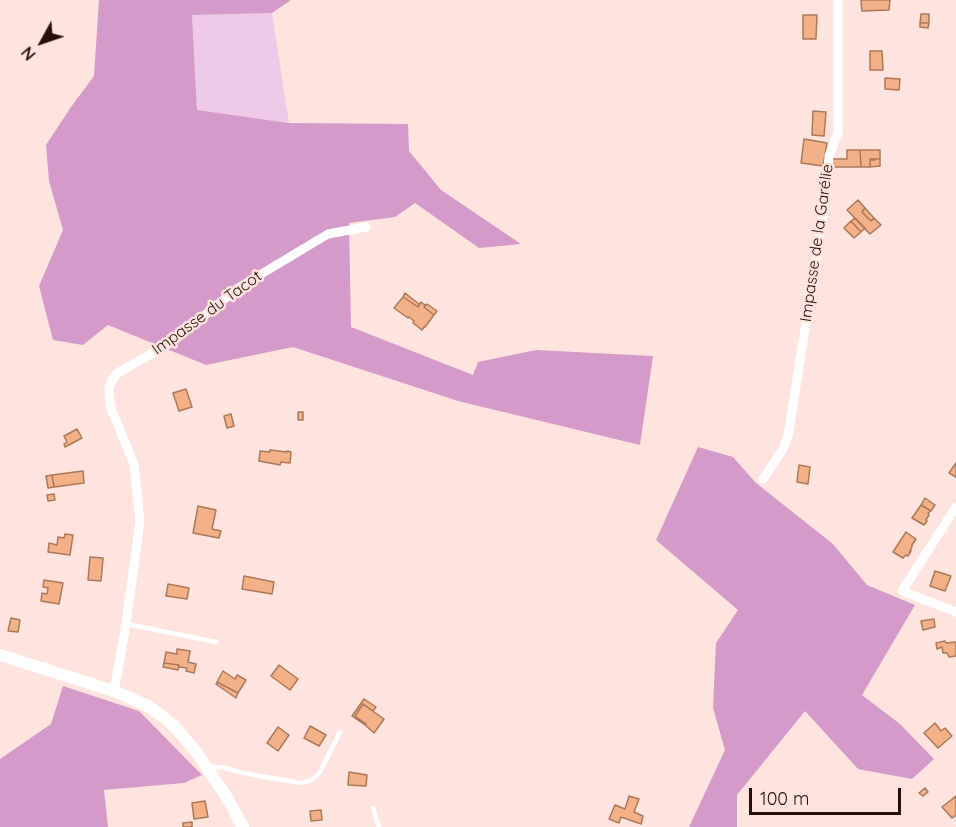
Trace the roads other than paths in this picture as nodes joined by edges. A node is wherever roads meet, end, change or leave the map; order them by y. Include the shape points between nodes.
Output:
1 (838, 0) edge
2 (366, 227) dead end
3 (763, 479) dead end
4 (956, 507) edge
5 (956, 612) edge
6 (126, 624) junction
7 (216, 642) dead end
8 (0, 656) edge
9 (114, 691) junction
10 (340, 732) dead end
11 (208, 770) junction
12 (373, 808) dead end
13 (243, 827) edge
14 (379, 827) edge

1 - 3 street, Impasse de la Garélie via 838,133 829,156 788,436
2 - 6 street, Impasse du Tacot via 328,234 238,288 172,342 116,374 109,387 110,406 134,464 140,521
4 - 5 street via 902,591
6 - 7 lane
6 - 9 street, Impasse du Tacot
8 - 9 main road
9 - 11 main road via 162,716 187,740
10 - 11 lane via 320,772 309,781 302,783 220,767
11 - 13 main road
12 - 14 lane

